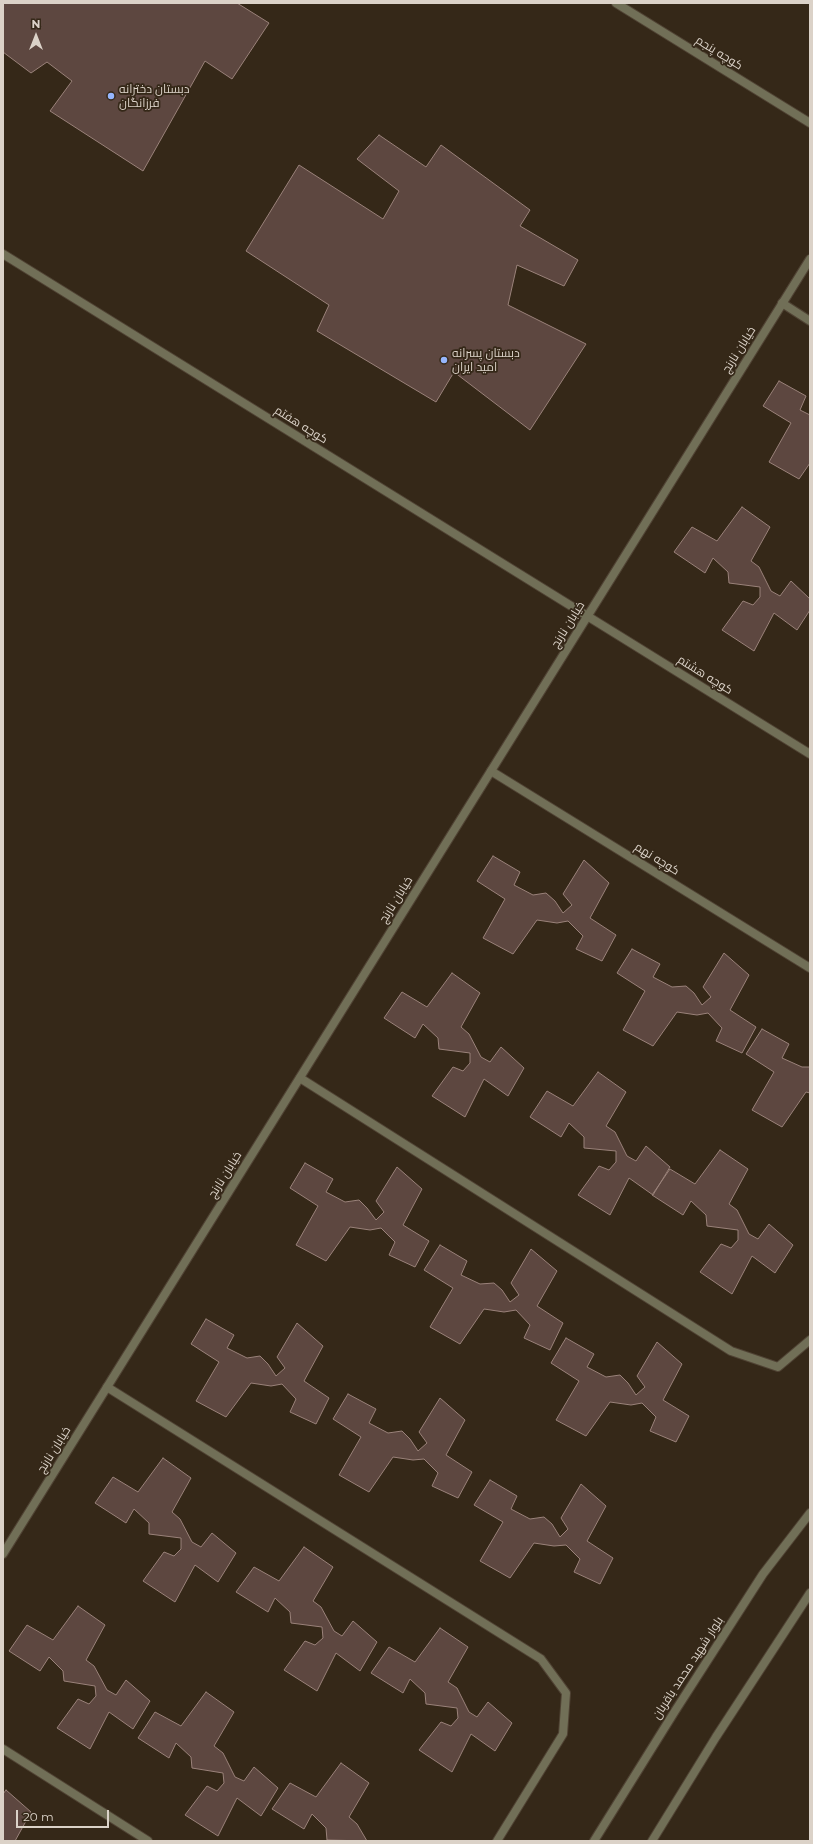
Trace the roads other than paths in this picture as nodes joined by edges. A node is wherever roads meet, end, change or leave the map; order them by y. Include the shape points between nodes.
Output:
1 (616, 3) edge
2 (810, 123) edge
3 (3, 254) edge
4 (810, 259) edge
5 (782, 303) junction
6 (810, 321) edge
7 (587, 616) junction
8 (810, 754) edge
9 (491, 771) junction
10 (810, 968) edge
11 (300, 1078) junction
12 (810, 1340) edge
13 (107, 1387) junction
14 (810, 1513) edge
15 (3, 1554) edge
16 (810, 1593) edge
17 (3, 1750) edge
18 (148, 1841) edge
19 (497, 1841) edge
20 (594, 1841) edge
21 (652, 1841) edge

1 - 2 street, کوچه پنجم
3 - 7 street, کوچه هفتم
4 - 5 street, خیابان نارنج
5 - 6 street
5 - 7 street, خیابان نارنج
7 - 8 street, کوچه هشتم
7 - 9 street, خیابان نارنج
9 - 10 street, کوچه نهم
9 - 11 street, خیابان نارنج
11 - 12 street via 731,1351 778,1367
11 - 13 street, خیابان نارنج
13 - 15 street, خیابان نارنج
13 - 19 street via 541,1659 566,1693 562,1734
14 - 20 street, بلوار شهید محمد باقربان via 763,1574
16 - 21 street
17 - 18 street

